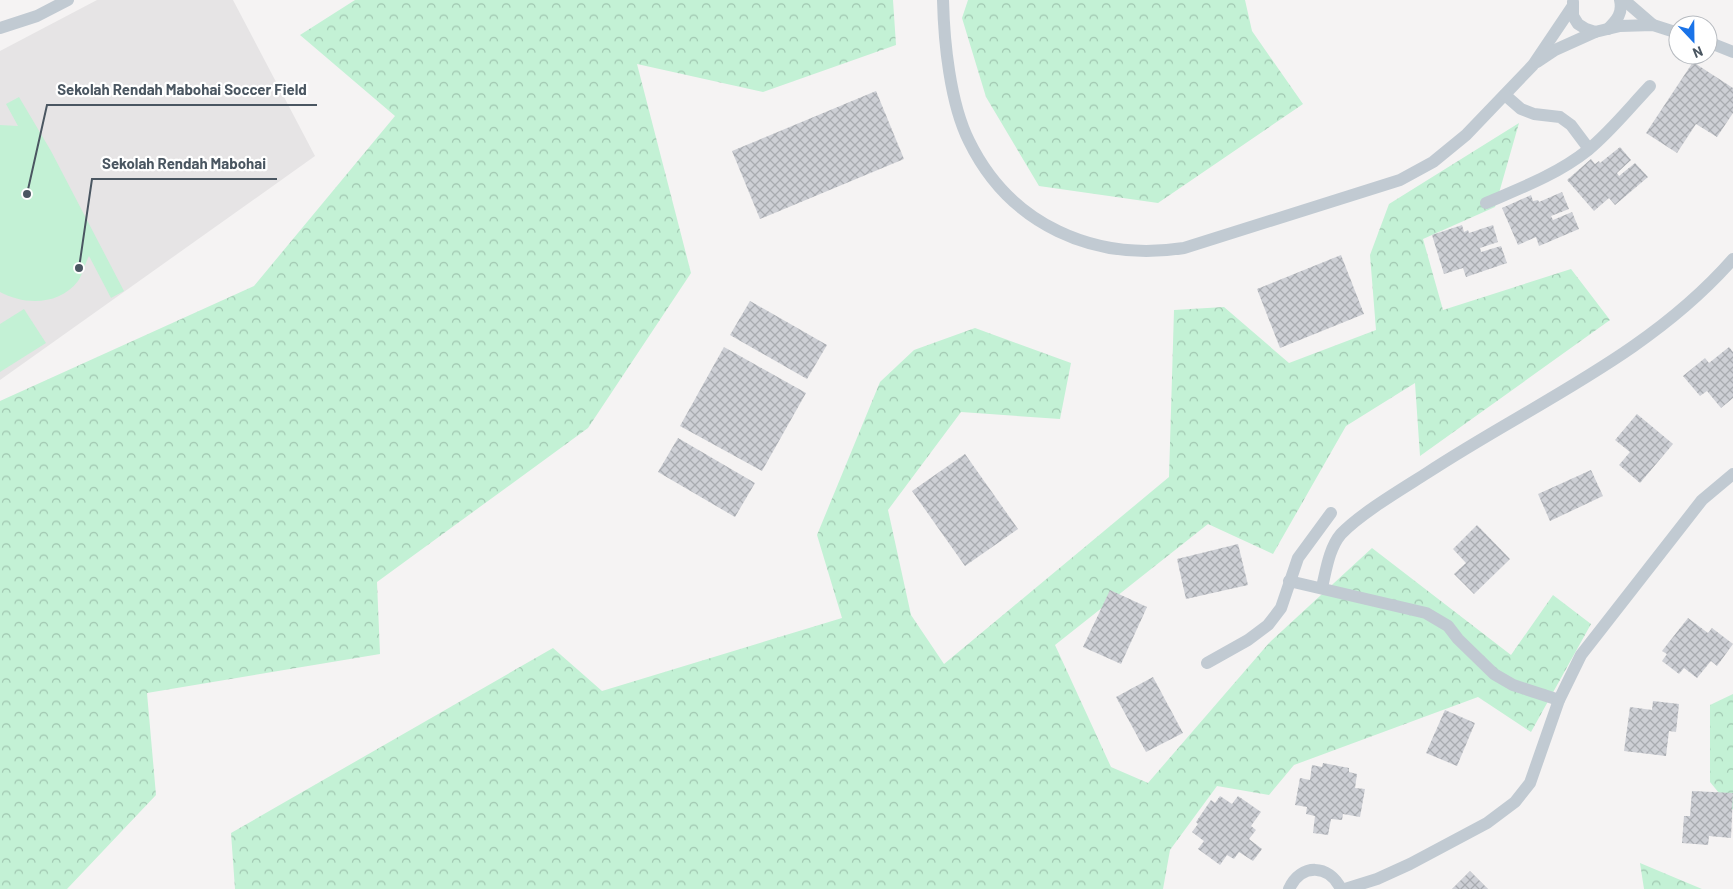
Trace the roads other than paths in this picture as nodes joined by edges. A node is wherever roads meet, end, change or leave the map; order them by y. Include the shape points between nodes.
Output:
1 (68, 0) edge
2 (943, 0) edge
3 (1622, 0) edge
4 (1572, 3) edge
5 (1653, 25) junction
6 (0, 28) edge
7 (1608, 29) junction
8 (1668, 30) edge
9 (1595, 32) junction
10 (1718, 46) edge
11 (1733, 52) edge
12 (1533, 65) junction
13 (1650, 86) dead end
14 (1505, 95) junction
15 (1589, 150) junction
16 (1486, 203) dead end
17 (1733, 259) edge
18 (1733, 474) edge
19 (1330, 513) dead end
20 (1289, 582) junction
21 (1322, 587) junction
22 (1207, 663) dead end
23 (1559, 700) junction
24 (1290, 889) edge
25 (1341, 889) edge
26 (1345, 889) edge

1 - 6 street via 36,16
2 - 14 street via 947,61 956,101 968,141 989,174 1040,223 1073,239 1115,250 1155,253 1184,248 1400,180 1433,162 1466,135
3 - 5 street
3 - 7 street via 1618,20
4 - 9 street via 1573,16 1578,24
4 - 12 street
5 - 7 street
5 - 8 street
7 - 9 street
9 - 12 street via 1555,50
10 - 11 street
12 - 14 street
13 - 15 street
14 - 15 street via 1521,109 1560,117
15 - 16 street via 1543,178
17 - 21 street via 1659,328 1620,357 1459,452 1361,518 1340,535 1330,556
18 - 23 street via 1702,500 1582,655
19 - 20 street via 1298,558
20 - 21 street
20 - 22 street via 1281,608 1268,625
21 - 23 street via 1354,598 1426,613 1448,626 1494,674 1513,685
23 - 26 street via 1530,784 1515,802 1487,823 1410,864
24 - 25 street via 1294,879 1304,871 1317,869 1338,881

